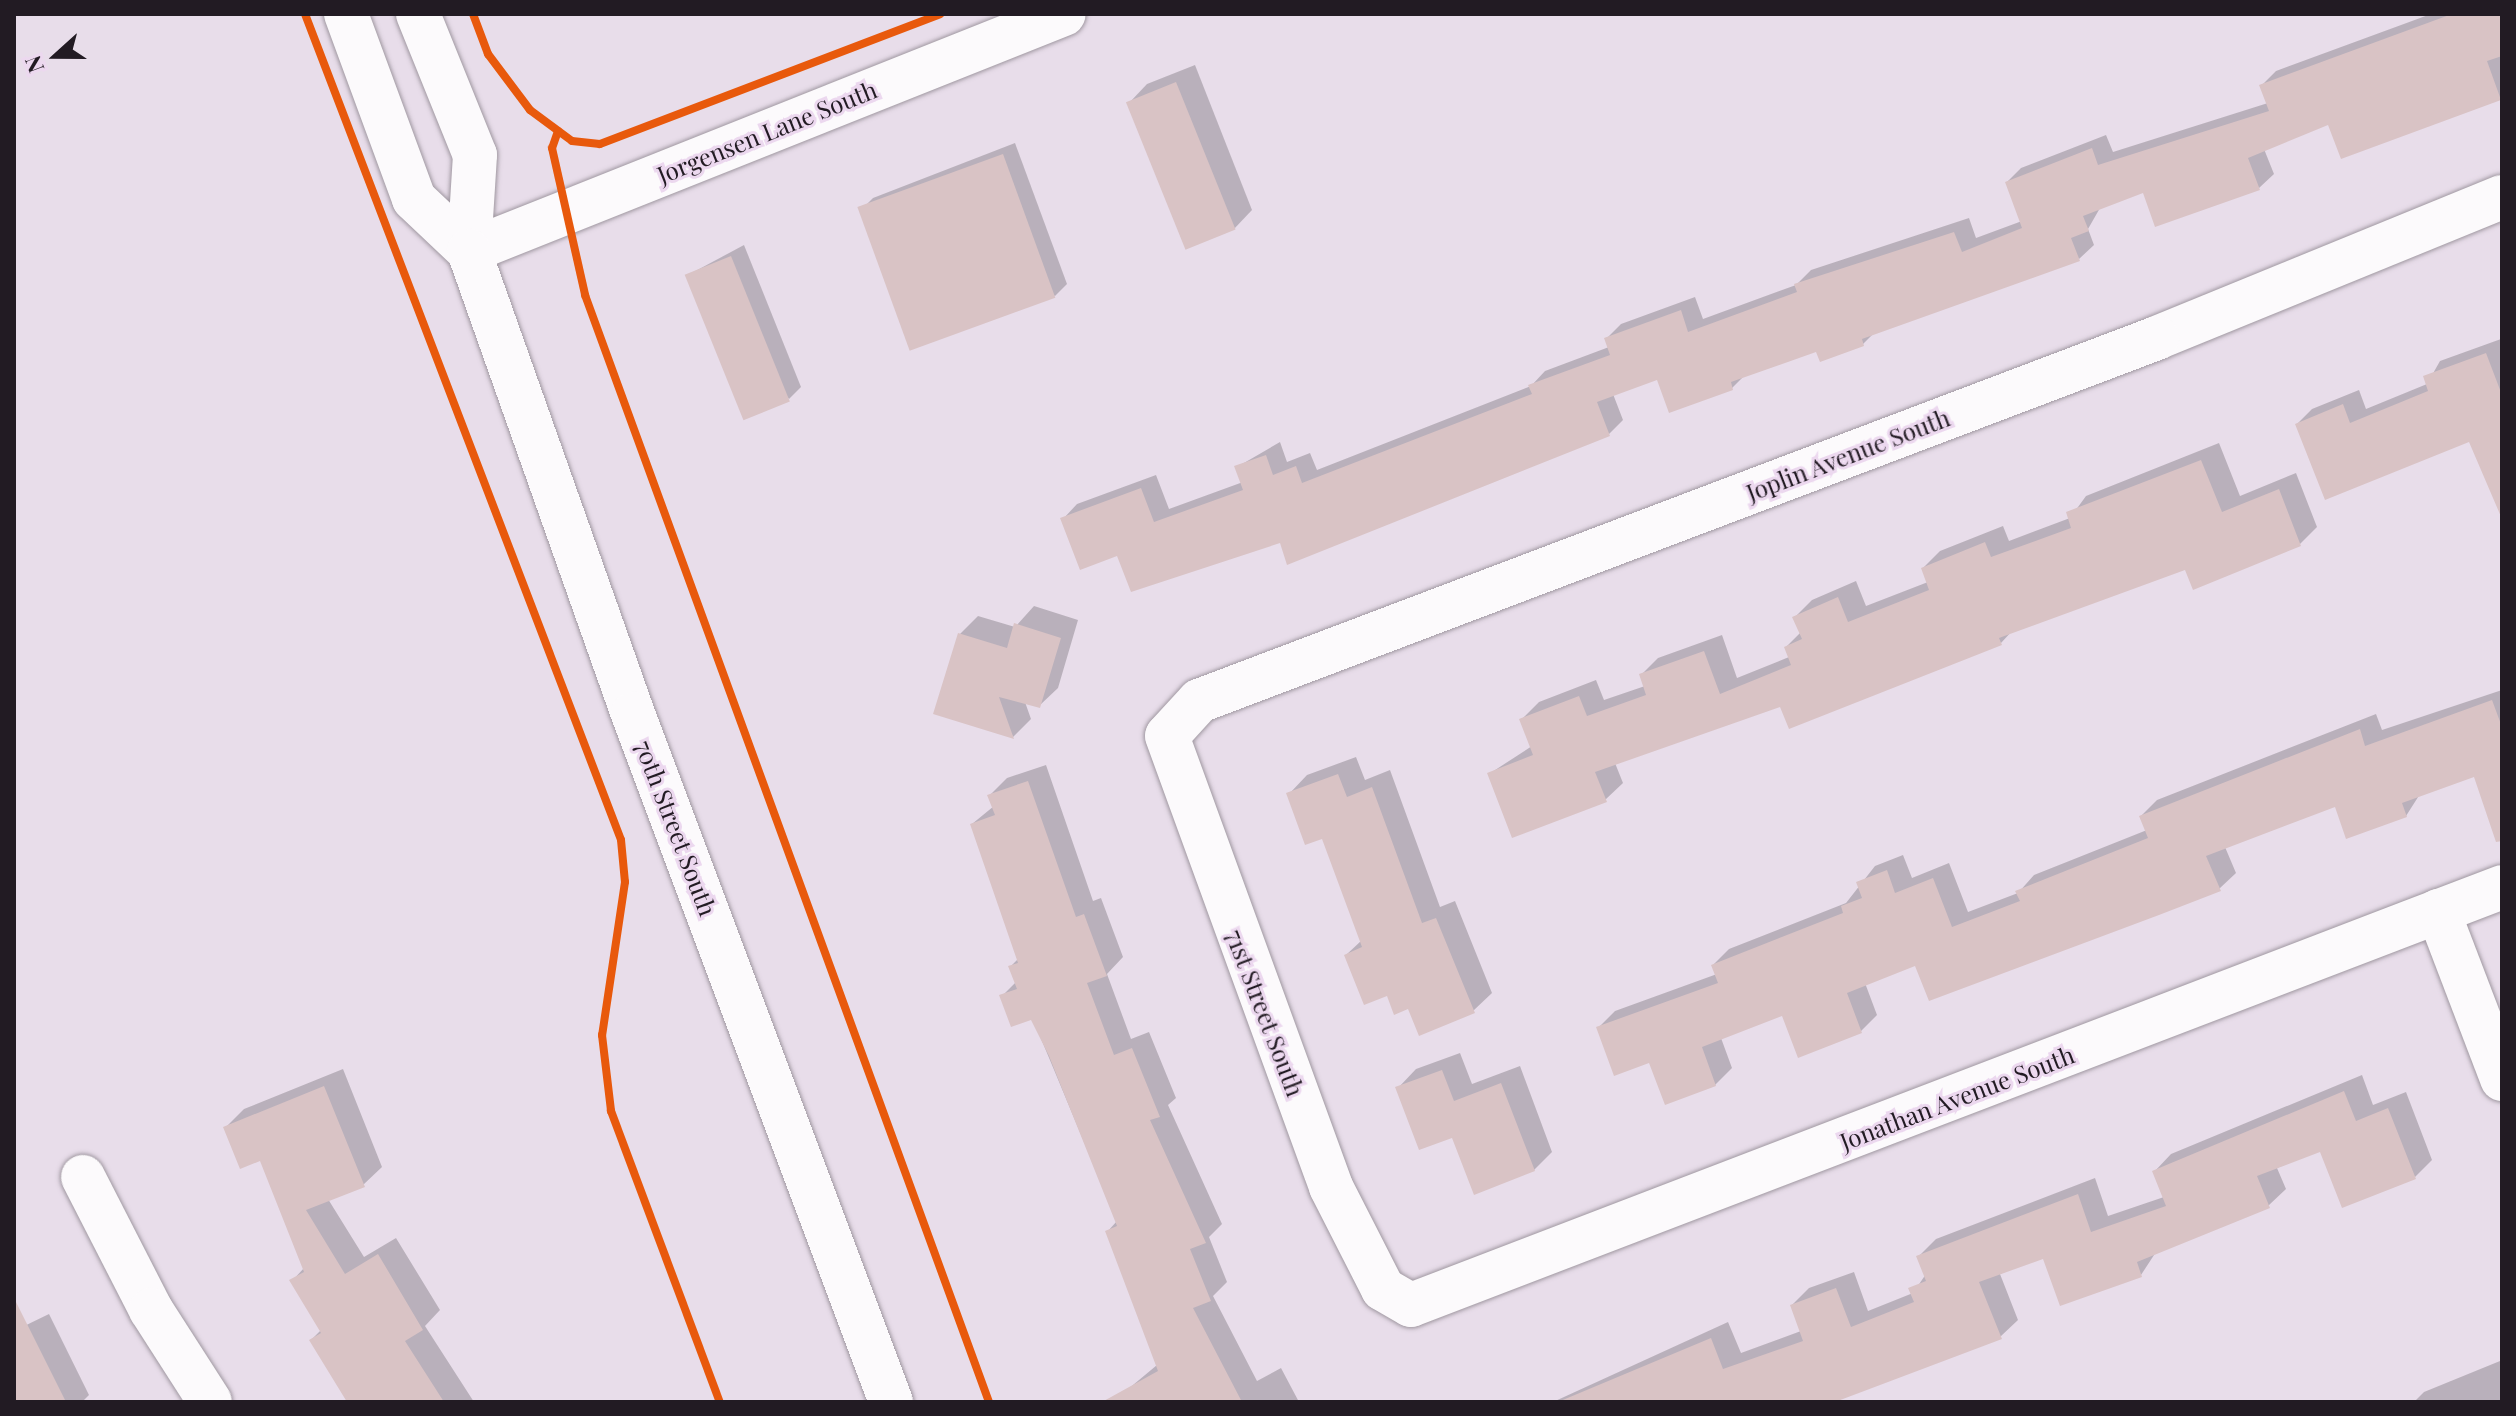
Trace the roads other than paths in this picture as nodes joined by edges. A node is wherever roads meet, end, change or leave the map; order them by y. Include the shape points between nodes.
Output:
1 (346, 14) edge
2 (418, 14) edge
3 (1064, 14) edge
4 (2502, 197) edge
5 (469, 251) junction
6 (1192, 708) joint
7 (2502, 887) edge
8 (2438, 911) junction
9 (2502, 1079) edge
10 (83, 1177) dead end
11 (1411, 1305) joint
12 (210, 1402) edge
13 (891, 1402) edge

1 - 5 street, 70th Street South via 414,199
2 - 5 street, 70th Street South via 475,155
3 - 5 street, Jorgensen Lane South
4 - 6 street, Joplin Avenue South via 2157,338
5 - 13 street, 70th Street South via 633,714
6 - 11 street, 71st Street South via 1167,736 1168,753 1331,1187 1383,1289
7 - 8 street, Jonathan Avenue South
8 - 9 street
8 - 11 street, Jonathan Avenue South
10 - 12 street via 151,1310

